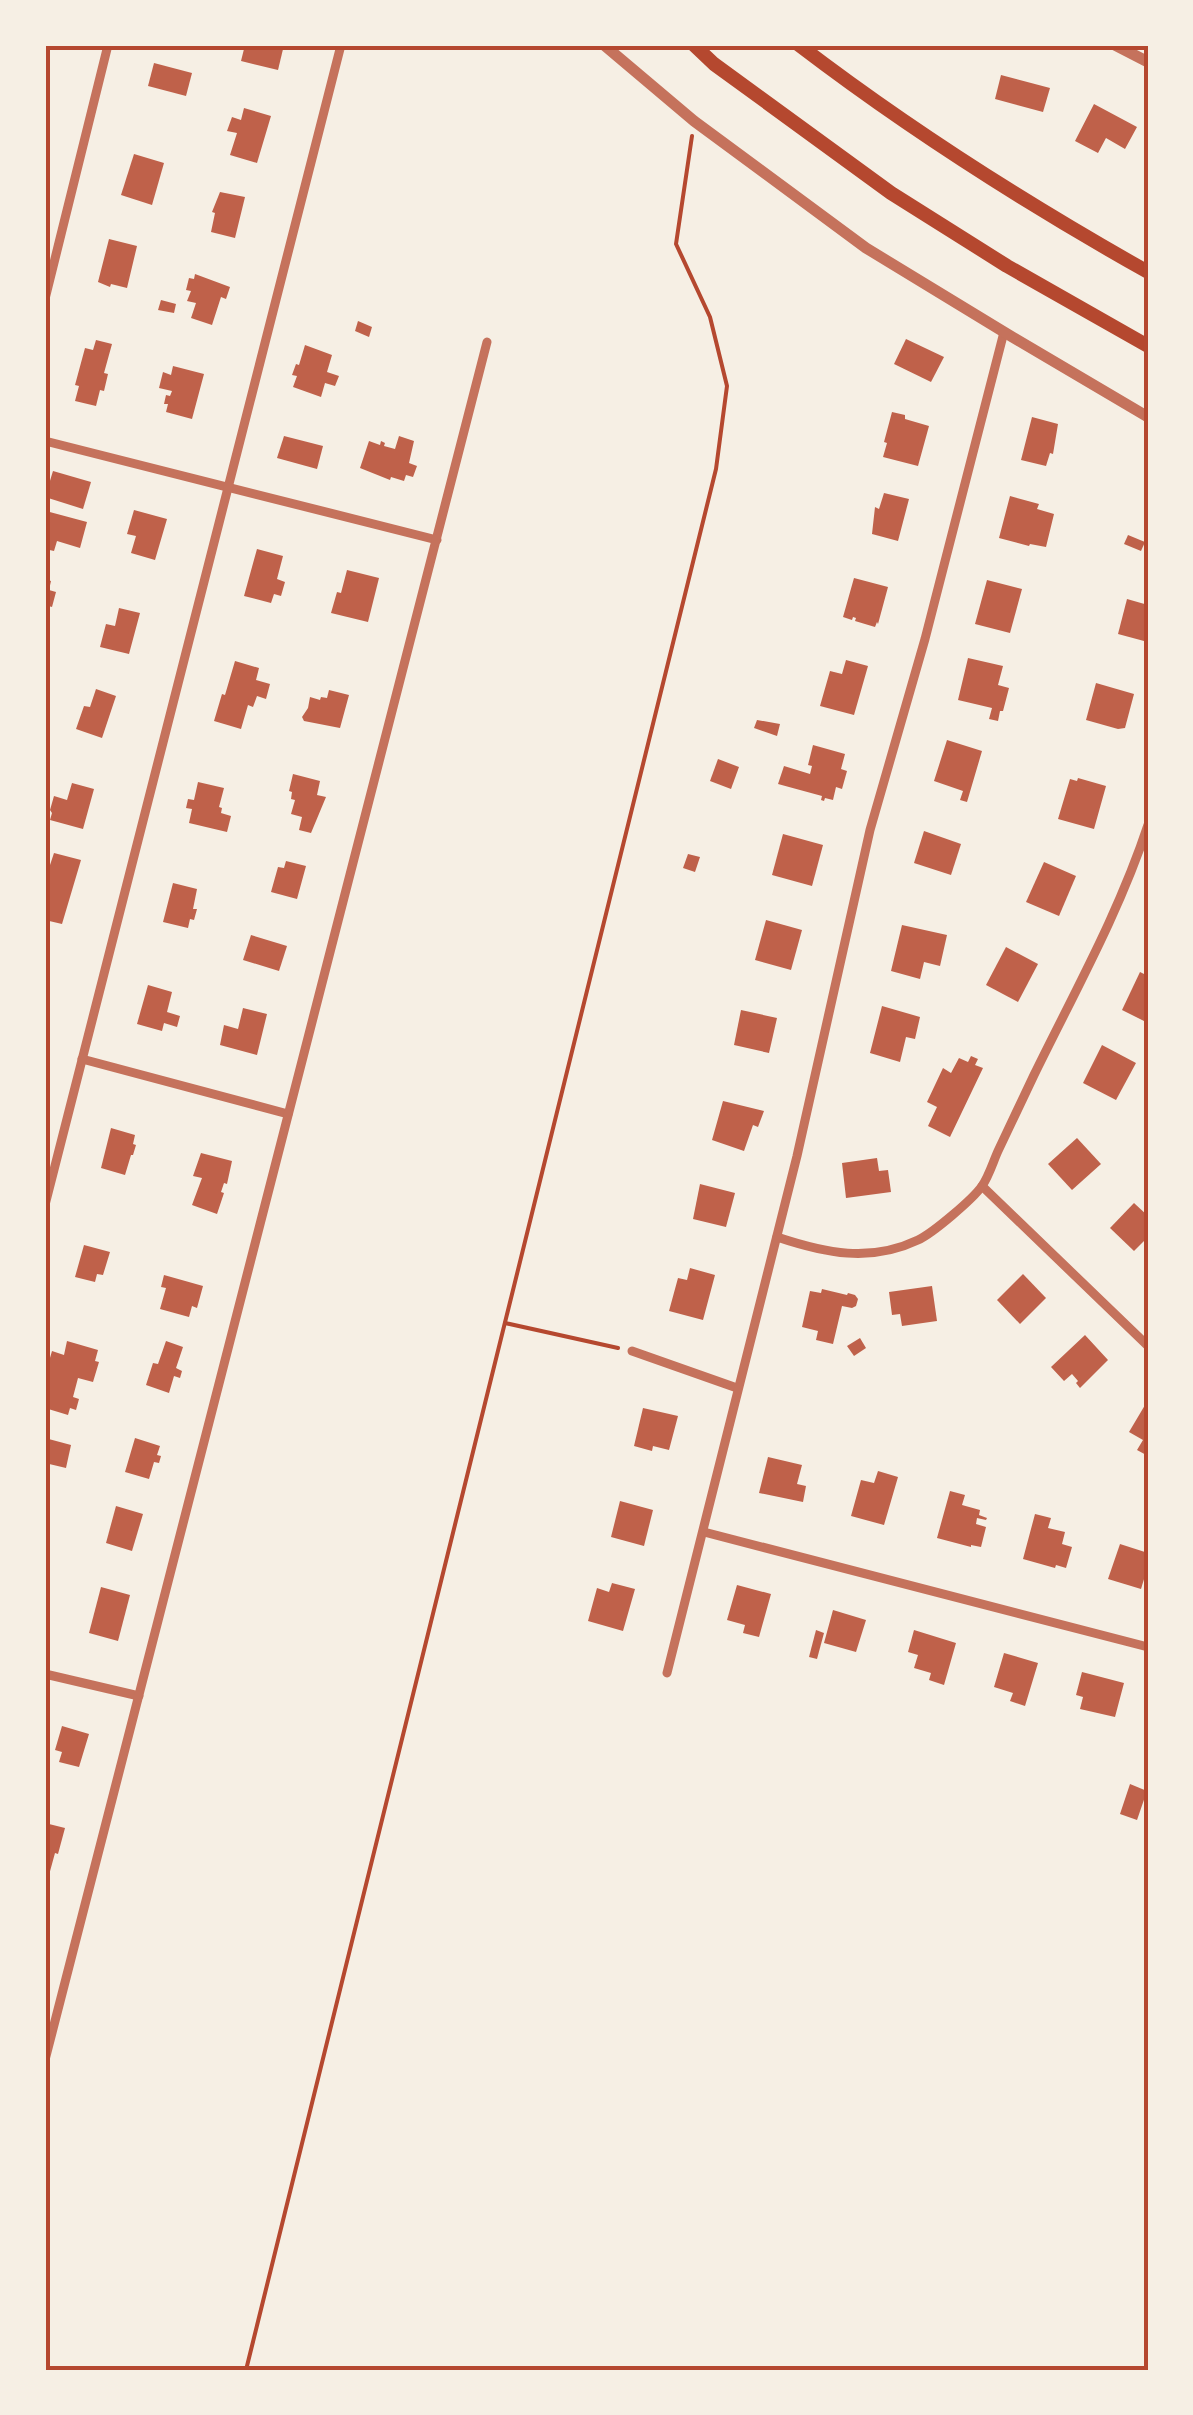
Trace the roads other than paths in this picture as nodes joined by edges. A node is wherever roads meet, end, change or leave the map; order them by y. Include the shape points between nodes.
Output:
1 (108, 45) edge
2 (341, 45) edge
3 (604, 45) edge
4 (694, 45) edge
5 (799, 45) edge
6 (1115, 45) edge
7 (1148, 62) edge
8 (1148, 272) edge
9 (45, 300) edge
10 (1004, 332) junction
11 (487, 342) dead end
12 (1148, 346) edge
13 (1148, 417) edge
14 (45, 441) edge
15 (228, 487) junction
16 (436, 540) junction
17 (1148, 825) edge
18 (82, 1059) junction
19 (288, 1114) junction
20 (982, 1186) junction
21 (45, 1205) edge
22 (778, 1237) junction
23 (1148, 1346) edge
24 (632, 1352) road end
25 (737, 1388) junction
26 (704, 1532) junction
27 (1148, 1646) edge
28 (667, 1673) dead end
29 (45, 1674) edge
30 (139, 1696) junction
31 (45, 2060) edge

1 - 9 street
2 - 15 street
3 - 10 street via 866,248
4 - 12 highway via 891,193
5 - 8 highway via 868,98
6 - 7 street
10 - 13 street
10 - 22 street via 870,830
11 - 16 street
14 - 15 street
15 - 16 street
15 - 18 street
16 - 19 street
17 - 20 street via 1082,984
18 - 19 street
18 - 21 street
19 - 30 street
20 - 22 street via 920,1239 893,1249 857,1254
20 - 23 street
22 - 25 street
24 - 25 street
25 - 26 street
26 - 27 street
26 - 28 street
29 - 30 street
30 - 31 street

